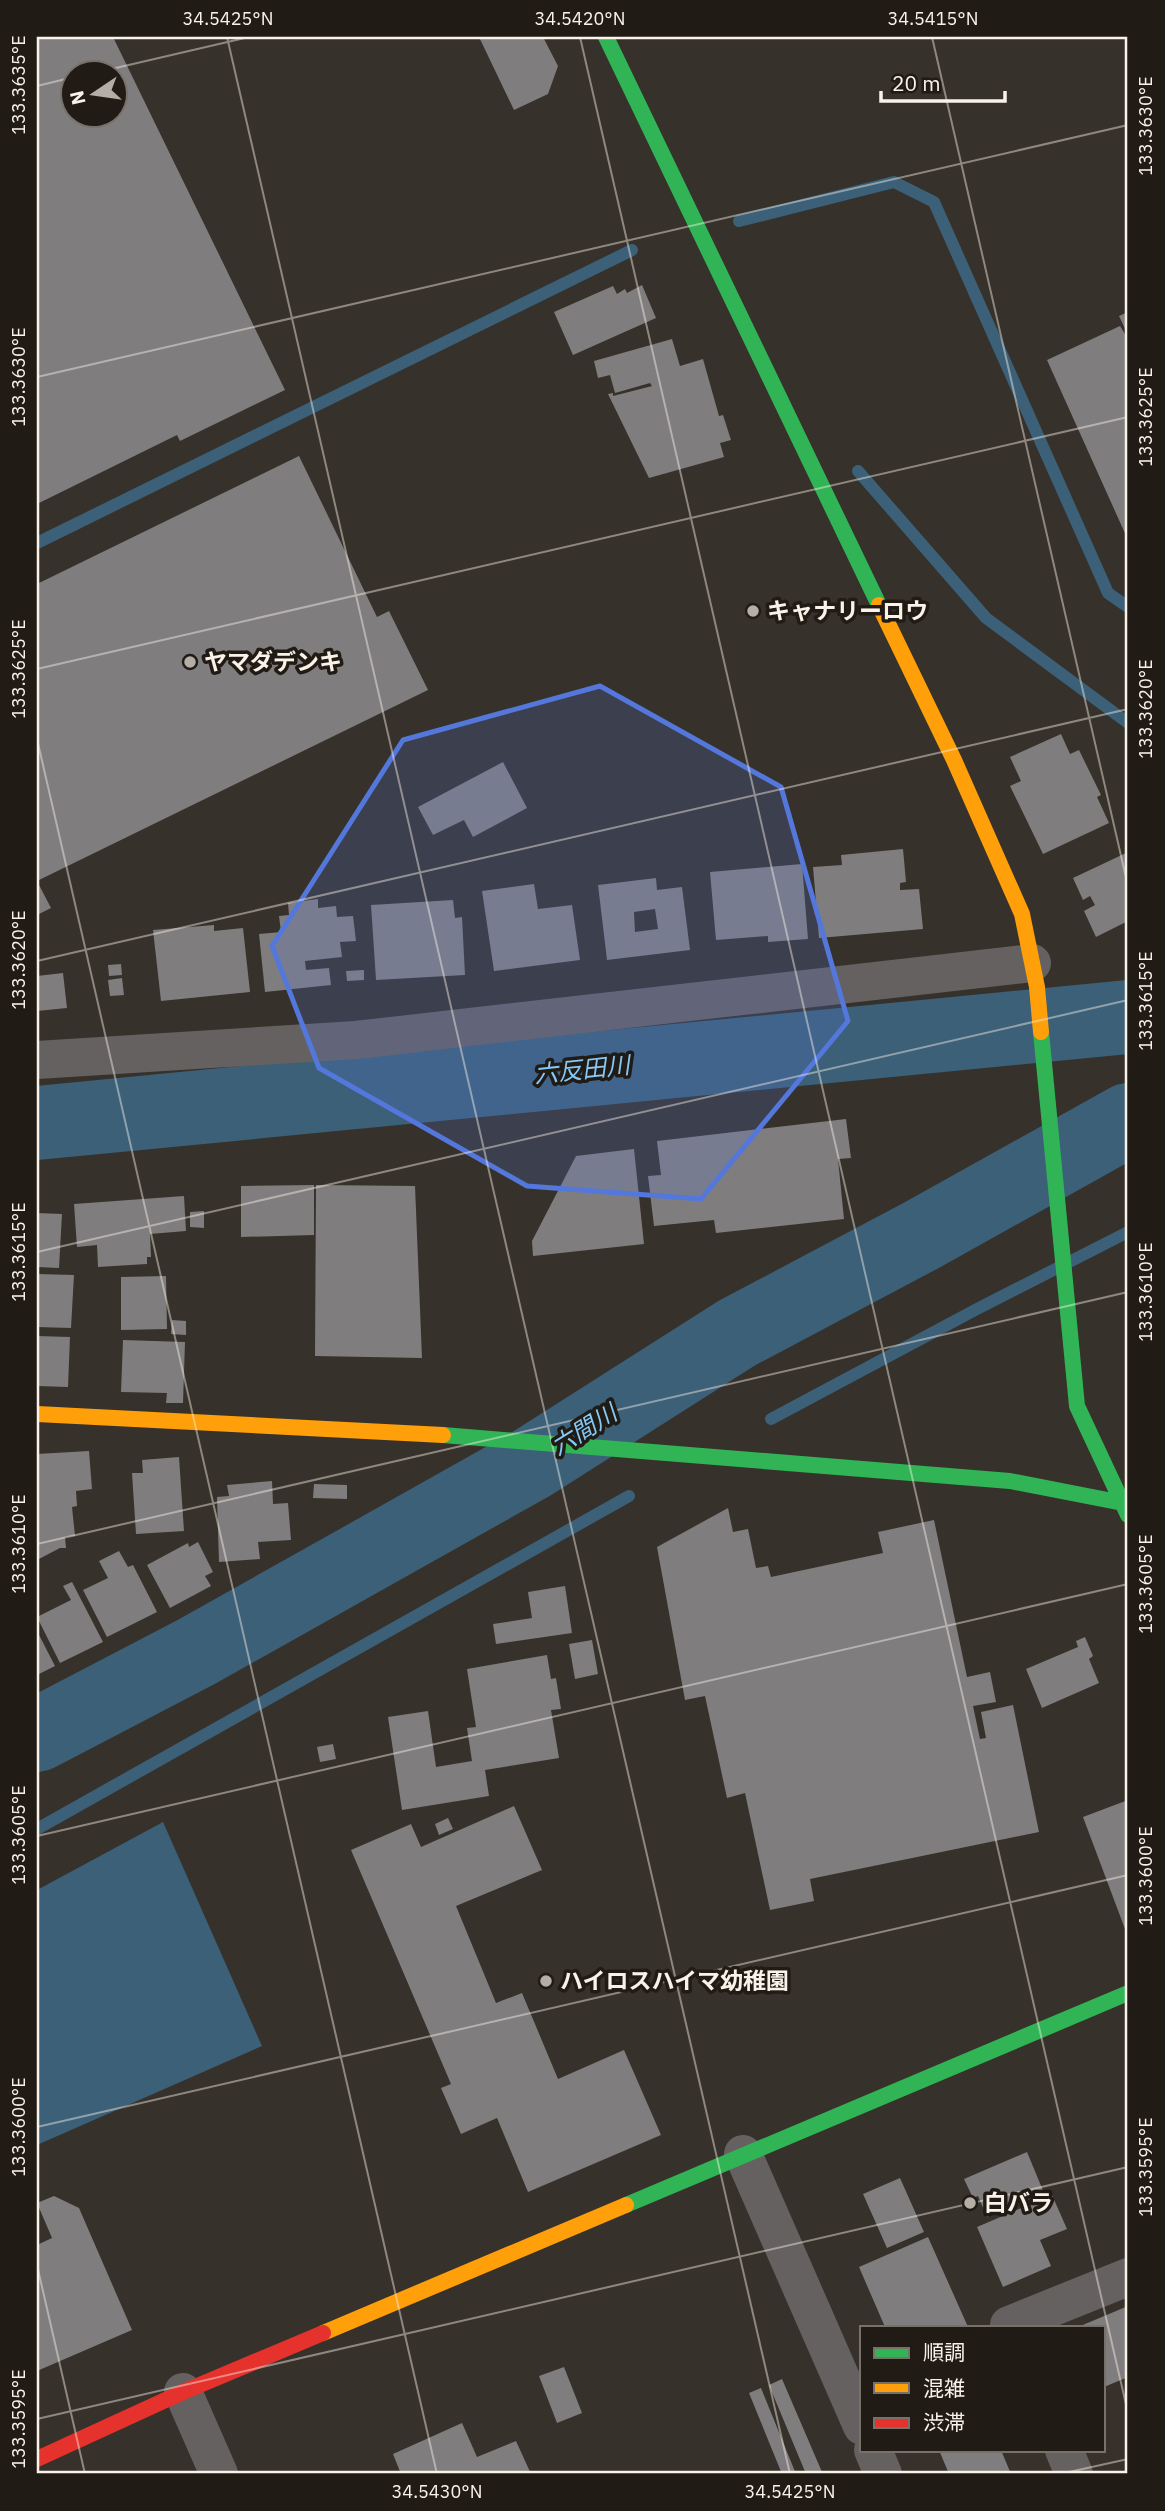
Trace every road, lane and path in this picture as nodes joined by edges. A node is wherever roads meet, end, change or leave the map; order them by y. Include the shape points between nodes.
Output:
1 (606, 37) edge
2 (1034, 975) junction
3 (37, 1060) edge
4 (37, 1413) edge
5 (1127, 1508) edge
6 (1128, 1993) edge
7 (743, 2154) junction
8 (1128, 2277) edge
9 (1010, 2326) edge
10 (183, 2392) junction
11 (860, 2421) edge
12 (874, 2452) edge
13 (1065, 2452) edge
14 (37, 2459) edge
15 (219, 2474) edge
16 (883, 2474) edge
17 (1074, 2474) edge

1 - 2 street via 954,760 1022,914
2 - 3 street via 356,1040
2 - 5 street via 1077,1406
4 - 5 street via 468,1436 1010,1481
6 - 7 street
7 - 10 street
7 - 11 street
8 - 9 street
10 - 14 street
10 - 15 street
12 - 16 street
13 - 17 street

